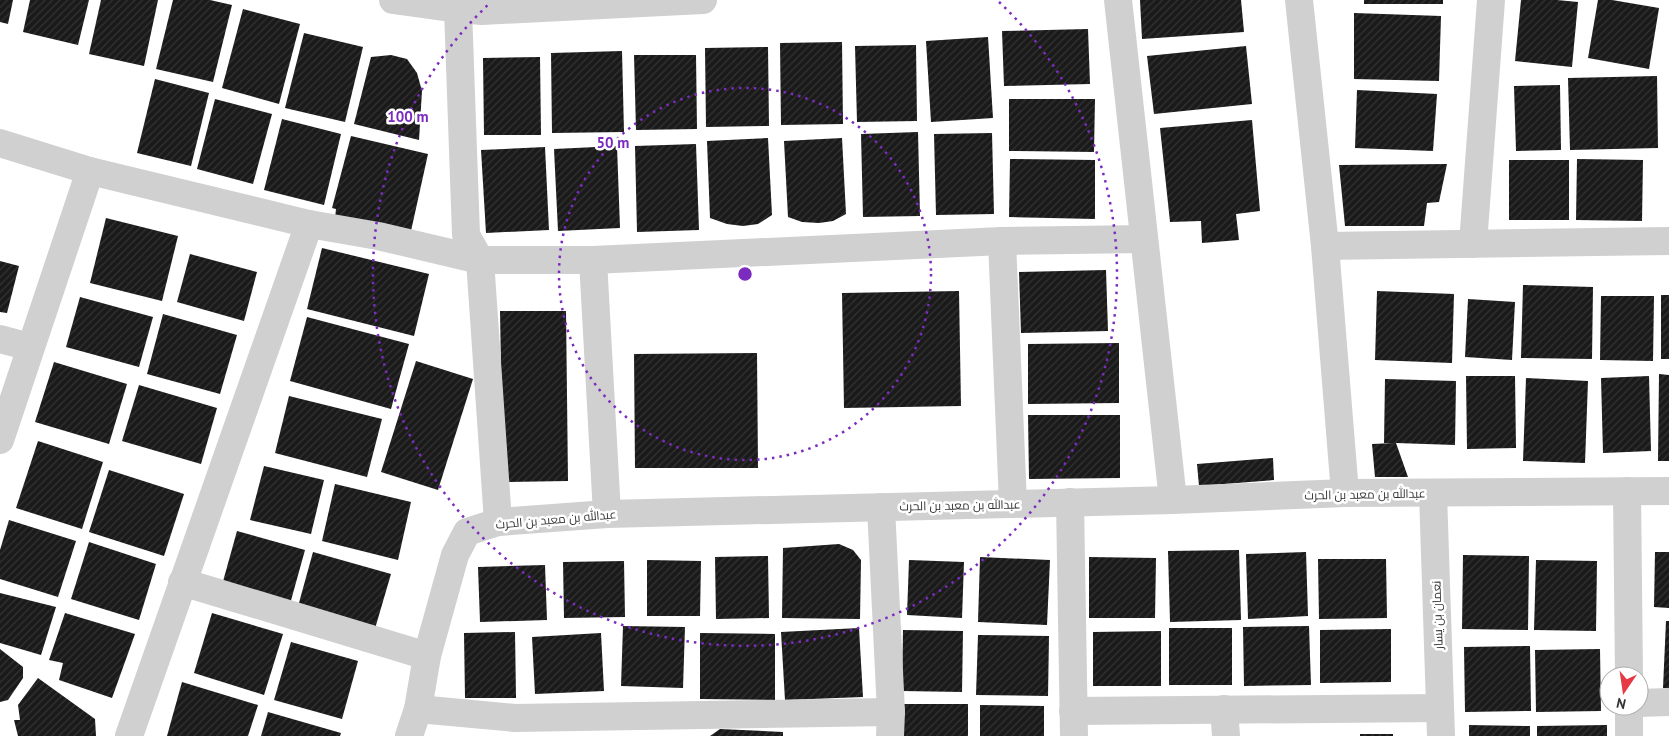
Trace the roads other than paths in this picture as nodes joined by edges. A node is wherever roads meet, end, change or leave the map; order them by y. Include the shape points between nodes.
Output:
1 (393, 0) edge
2 (703, 0) edge
3 (1118, 0) edge
4 (1299, 0) edge
5 (1492, 0) edge
6 (458, 9) junction
7 (0, 143) edge
8 (90, 171) junction
9 (309, 224) junction
10 (1144, 239) junction
11 (1002, 241) junction
12 (1669, 242) edge
13 (1473, 244) junction
14 (1325, 246) junction
15 (480, 260) junction
16 (593, 260) junction
17 (0, 339) edge
18 (30, 347) junction
19 (0, 440) edge
20 (1627, 491) junction
21 (1669, 491) edge
22 (1345, 493) junction
23 (1433, 493) junction
24 (1173, 500) junction
25 (1070, 502) junction
26 (1013, 504) junction
27 (881, 507) junction
28 (607, 514) junction
29 (498, 522) junction
30 (182, 582) junction
31 (427, 656) junction
32 (1628, 666) edge
33 (1649, 702) edge
34 (1669, 702) edge
35 (1440, 708) junction
36 (418, 709) junction
37 (1224, 709) junction
38 (1629, 716) edge
39 (1073, 723) edge
40 (890, 724) edge
41 (691, 725) edge
42 (515, 727) edge
43 (128, 736) edge
44 (409, 736) edge
45 (1226, 736) edge
46 (1441, 736) edge
47 (1629, 736) edge

1 - 6 street
2 - 6 street via 482,11
3 - 10 street
4 - 14 street
5 - 13 street
6 - 15 street via 466,235
7 - 8 street
8 - 9 street
8 - 18 street
9 - 15 street
9 - 30 street
10 - 11 street
10 - 24 street
11 - 16 street
11 - 26 street
12 - 13 street
13 - 14 street
14 - 22 street
15 - 16 street
15 - 29 street
16 - 28 street
17 - 18 street
18 - 19 street
20 - 21 street, عبدالله بن معبد بن الحرث
20 - 23 street, عبدالله بن معبد بن الحرث
20 - 32 street
22 - 23 street, عبدالله بن معبد بن الحرث
22 - 24 street, عبدالله بن معبد بن الحرث
23 - 35 street, نعمان بن يسار
24 - 25 street, عبدالله بن معبد بن الحرث
25 - 26 street, عبدالله بن معبد بن الحرث
25 - 39 street
26 - 27 street, عبدالله بن معبد بن الحرث
27 - 28 street, عبدالله بن معبد بن الحرث
27 - 40 street
28 - 29 street, عبدالله بن معبد بن الحرث
29 - 31 street, عبدالله بن معبد بن الحرث via 467,532 455,555
30 - 31 street
30 - 43 street
31 - 36 street, عبدالله بن معبد بن الحرث
33 - 34 street
35 - 37 street
35 - 46 street, نعمان بن يسار
36 - 42 street
36 - 44 street, عبدالله بن معبد بن الحرث
37 - 39 street
37 - 45 street
38 - 47 street
40 - 41 street
41 - 42 street

